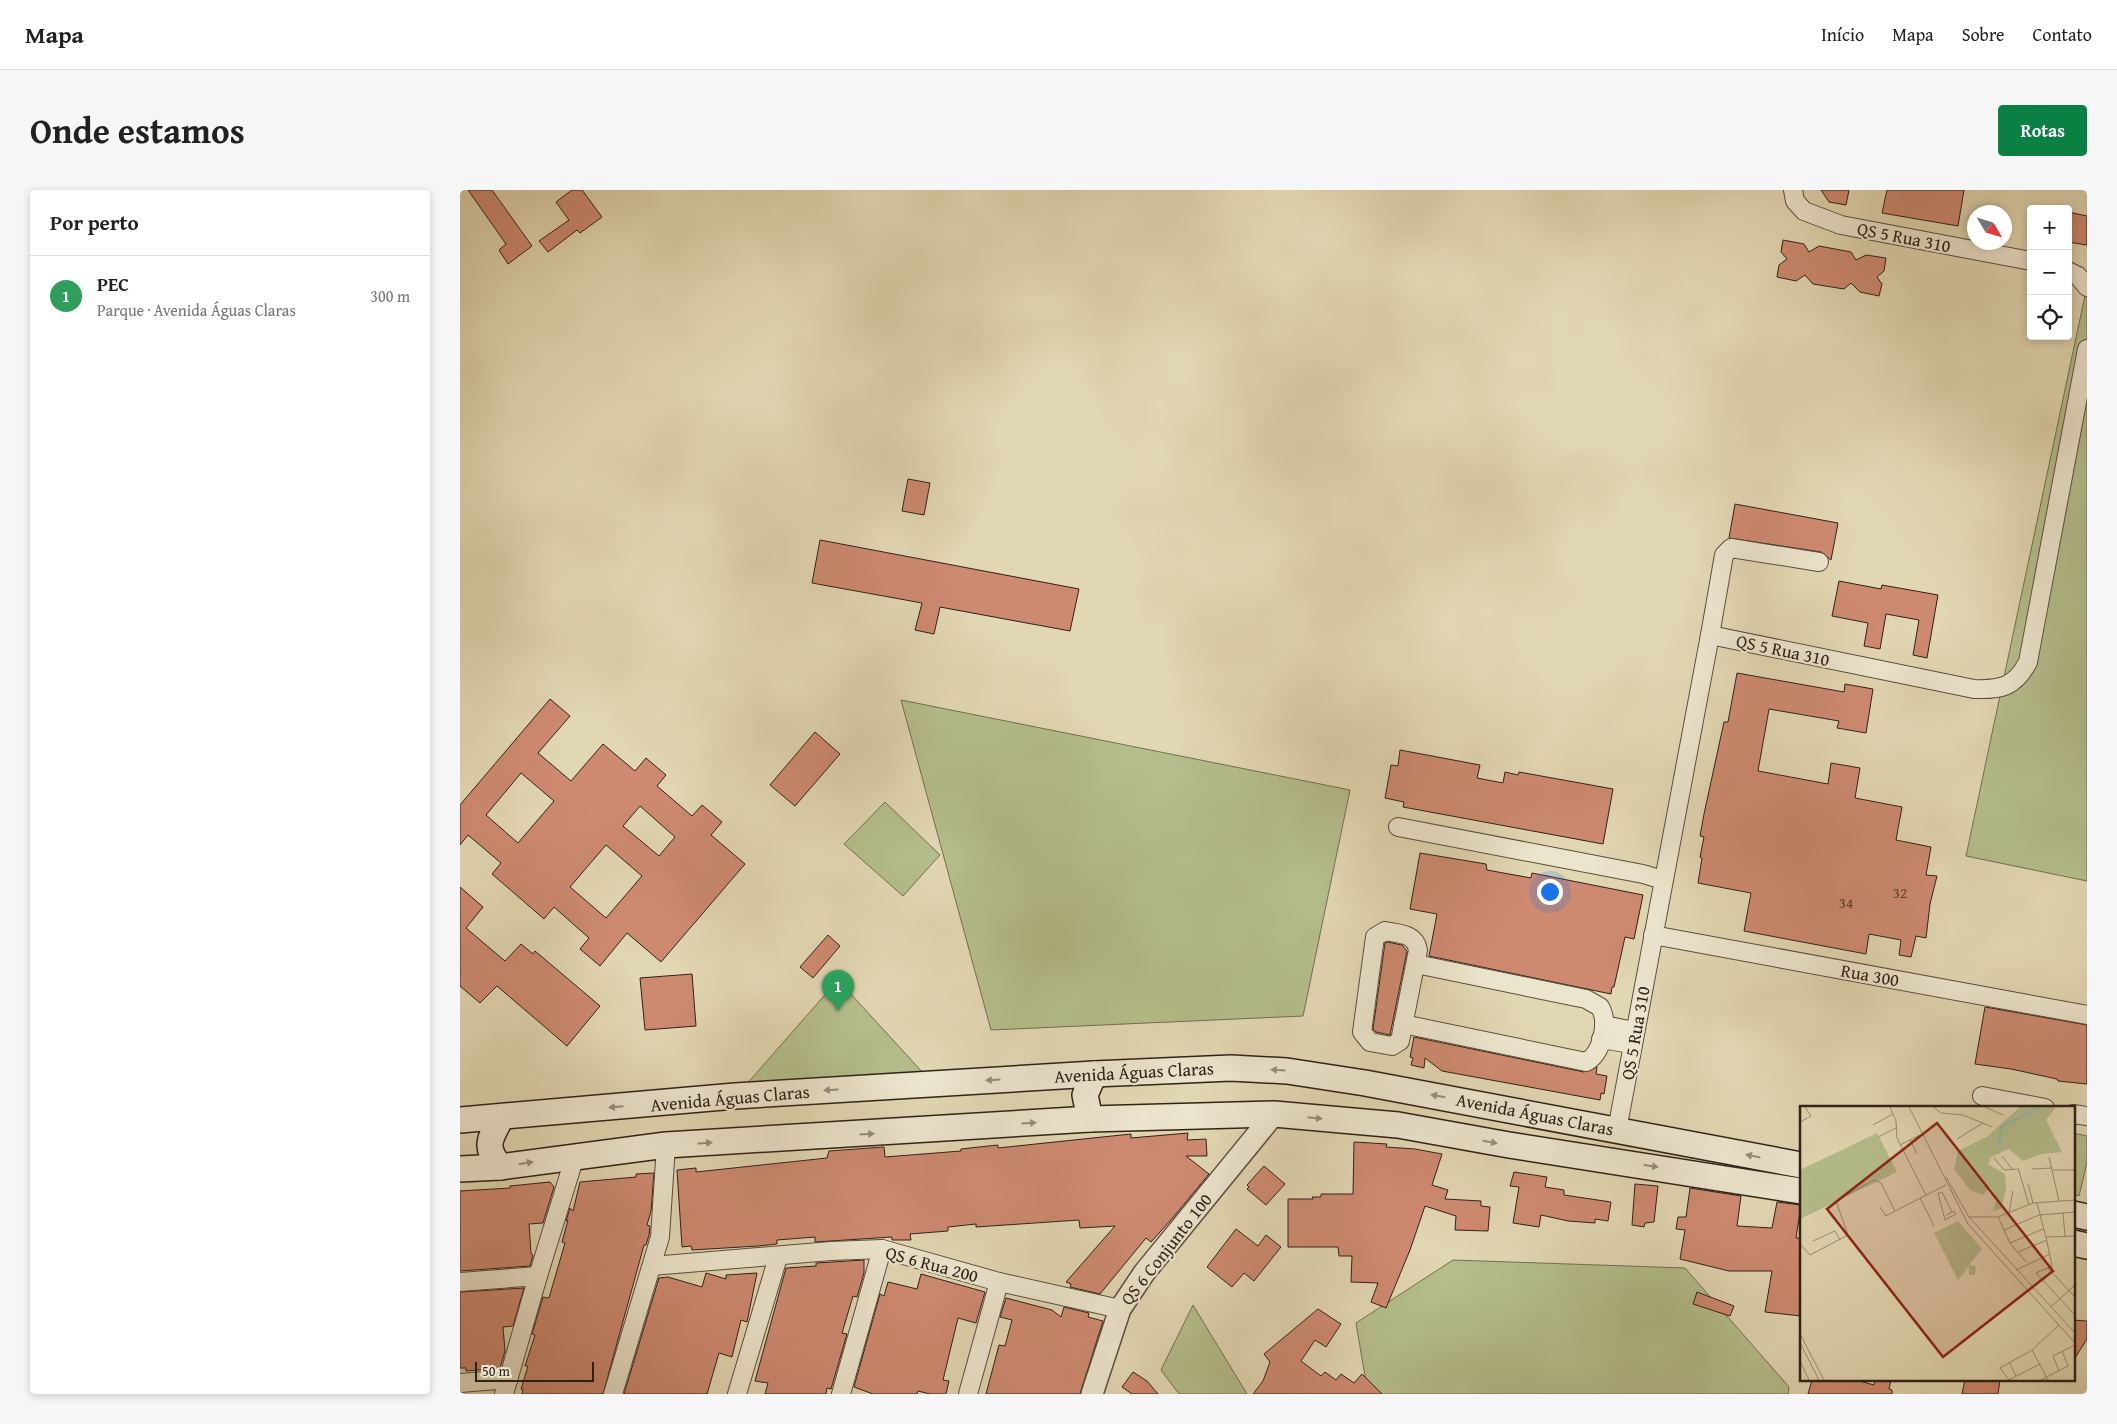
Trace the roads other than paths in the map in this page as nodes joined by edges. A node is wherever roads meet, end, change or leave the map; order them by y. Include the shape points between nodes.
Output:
1 (1794, 190) edge
2 (2027, 260) edge
3 (2072, 272) edge
4 (2087, 287) edge
5 (2087, 350) edge
6 (1819, 562) dead end
7 (1710, 635) junction
8 (1398, 827) dead end
9 (1663, 880) junction
10 (1653, 935) junction
11 (1416, 964) junction
12 (2087, 1015) edge
13 (1403, 1024) junction
14 (1603, 1032) junction
15 (1633, 1037) junction
16 (1094, 1074) junction
17 (1365, 1083) junction
18 (1982, 1096) dead end
19 (2034, 1106) edge
20 (1274, 1114) junction
21 (2074, 1114) edge
22 (1246, 1115) junction
23 (2087, 1116) edge
24 (501, 1118) junction
25 (1090, 1119) junction
26 (460, 1120) edge
27 (1355, 1123) junction
28 (1617, 1130) junction
29 (1250, 1143) junction
30 (666, 1146) junction
31 (575, 1156) junction
32 (1800, 1165) edge
33 (500, 1167) junction
34 (460, 1169) edge
35 (1800, 1190) edge
36 (2074, 1214) edge
37 (2087, 1216) edge
38 (2074, 1243) edge
39 (2087, 1246) edge
40 (882, 1249) junction
41 (778, 1257) junction
42 (652, 1266) junction
43 (538, 1276) junction
44 (460, 1282) edge
45 (999, 1282) junction
46 (1120, 1309) junction
47 (460, 1383) edge
48 (506, 1386) edge
49 (614, 1394) edge
50 (737, 1394) edge
51 (841, 1394) edge
52 (968, 1394) edge
53 (1092, 1394) edge

1 - 2 street, QS 5 Rua 310 via 1795,201 1816,218
3 - 4 street
5 - 7 street, QS 5 Rua 310 via 2028,662 2017,680 1992,690 1974,689
6 - 7 street via 1731,548 1727,550
7 - 9 street, QS 5 Rua 310
8 - 9 street
9 - 10 street, QS 5 Rua 310
10 - 12 street, Rua 300
10 - 15 street, QS 5 Rua 310
11 - 13 street
11 - 13 street via 1418,950 1414,938 1385,931 1378,933 1362,1032 1370,1042 1395,1045 1400,1041
11 - 14 street via 1586,999 1600,1007
13 - 14 street via 1586,1062 1592,1058
14 - 15 street
15 - 28 street, QS 5 Rua 310
17 -> 16 main road, Avenida Águas Claras via 1287,1071 1231,1068
16 -> 24 main road, Avenida Águas Claras via 735,1096
16 - 25 main road via 1085,1095
17 - 27 main road
28 -> 17 main road, Avenida Águas Claras
18 - 19 street
20 - 22 main road, Avenida Águas Claras
20 -> 27 main road, Avenida Águas Claras
20 - 29 street, QS 6 Conjunto 100
21 - 23 street
22 - 25 main road, Avenida Águas Claras
22 - 29 street
24 - 26 main road, Avenida Águas Claras
24 - 33 main road via 489,1139 491,1155
30 -> 25 main road, Avenida Águas Claras
27 -> 35 main road, Avenida Águas Claras via 1398,1125
32 -> 28 main road, Avenida Águas Claras
29 - 46 street, QS 6 Conjunto 100 via 1144,1273
30 - 31 main road, Avenida Águas Claras
30 - 42 street via 660,1236
33 -> 31 main road, Avenida Águas Claras
31 - 43 street
33 - 34 main road, Avenida Águas Claras
36 - 37 main road
38 - 39 main road
40 - 41 street, QS 6 Rua 200
40 - 45 street, QS 6 Rua 200
40 - 51 street
41 - 42 street, QS 6 Rua 200
41 - 50 street
42 - 49 street
43 - 44 street
43 - 48 street
45 - 46 street, QS 6 Rua 200
45 - 52 street
46 - 53 street, QS 6 Conjunto 100
47 - 48 street

